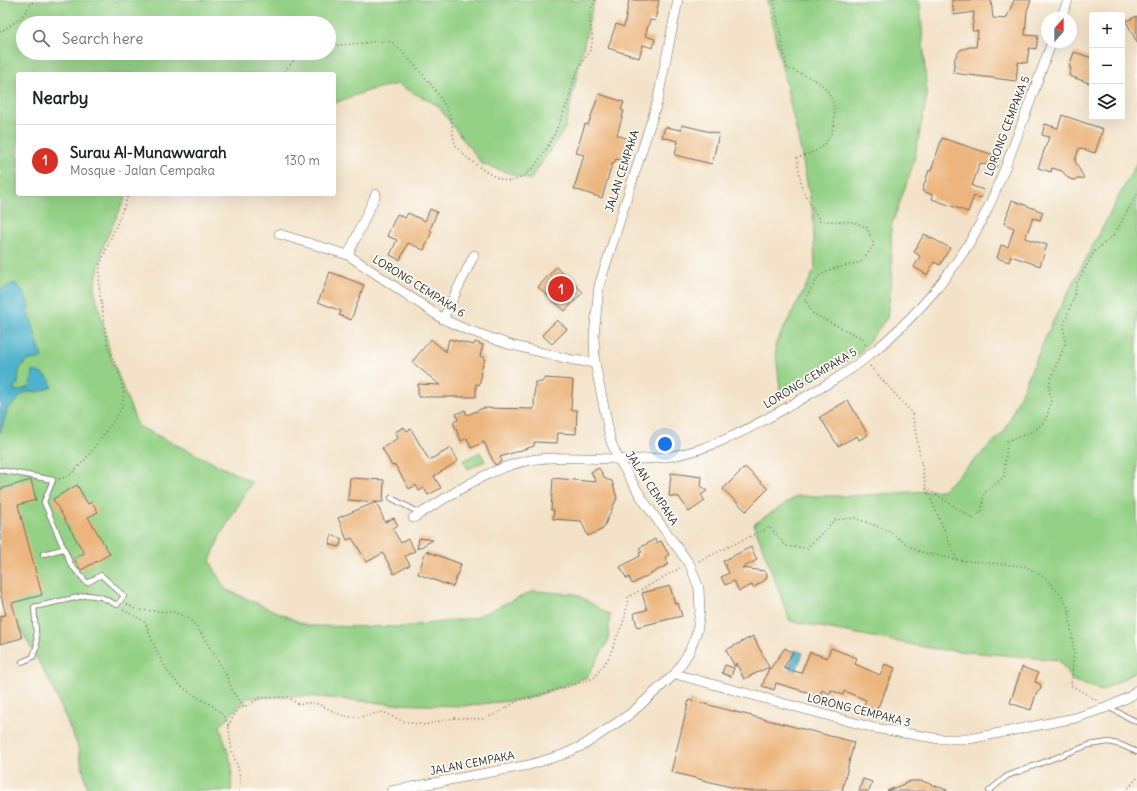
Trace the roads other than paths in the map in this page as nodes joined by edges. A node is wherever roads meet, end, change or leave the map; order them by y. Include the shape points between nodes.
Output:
1 (678, 0) edge
2 (1068, 0) edge
3 (1063, 12) edge
4 (1050, 48) edge
5 (376, 194) dead end
6 (279, 234) dead end
7 (348, 255) junction
8 (474, 255) dead end
9 (444, 319) junction
10 (595, 363) junction
11 (619, 460) junction
12 (0, 470) edge
13 (391, 498) dead end
14 (417, 515) joint
15 (63, 549) junction
16 (44, 554) dead end
17 (22, 662) dead end
18 (675, 674) junction
19 (1135, 695) edge
20 (1108, 707) junction
21 (1137, 722) edge
22 (1137, 752) edge
23 (391, 791) edge
24 (988, 791) edge

1 - 10 street, JALAN CEMPAKA via 657,103 599,286 595,310
2 - 3 street
4 - 11 street, LORONG CEMPAKA 5 via 1002,176 985,214 945,277 895,334 864,359 816,391 726,439 674,456 647,460
5 - 7 street
6 - 7 street, LORONG CEMPAKA 6
7 - 9 street, LORONG CEMPAKA 6
8 - 9 street
9 - 10 street, LORONG CEMPAKA 6 via 487,338 573,360
10 - 11 street, JALAN CEMPAKA via 611,442
11 - 14 street, LORONG CEMPAKA 5 via 561,458 518,463 496,469
11 - 18 street, JALAN CEMPAKA via 643,500 690,564 699,588 700,611 697,632 689,652
12 - 15 lane via 53,480 44,502
13 - 14 lane
15 - 16 lane
15 - 17 lane via 71,566 87,583 101,575 124,596 117,605 101,597 88,595 34,607 37,645 33,658
18 - 20 street, LORONG CEMPAKA 3 via 874,728 940,739 969,739 995,735 1075,718
18 - 23 street, JALAN CEMPAKA via 608,731 562,755 529,765
19 - 20 street, LORONG CEMPAKA 3
20 - 21 lane
22 - 24 lane via 1109,742 1089,745 1007,776

